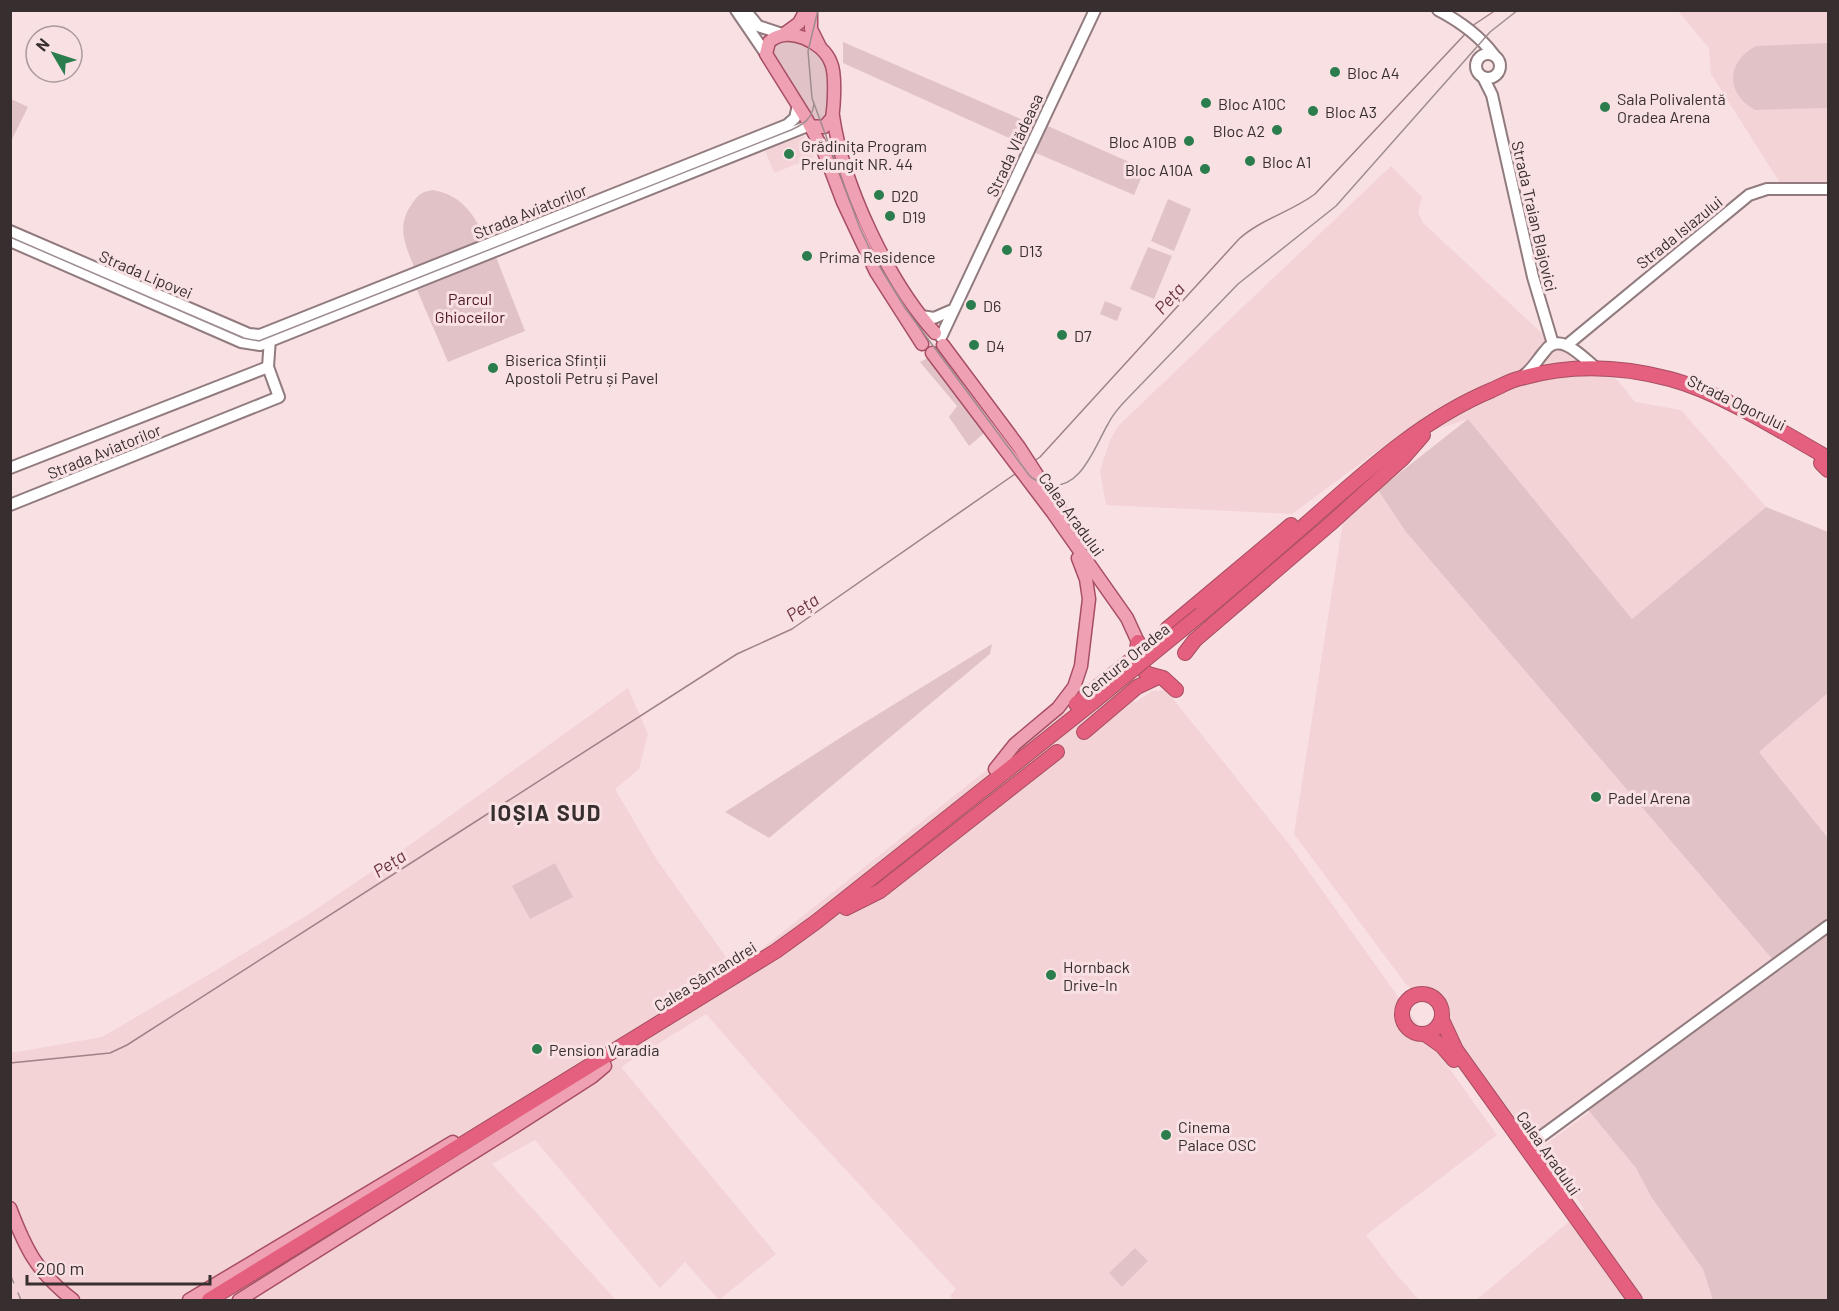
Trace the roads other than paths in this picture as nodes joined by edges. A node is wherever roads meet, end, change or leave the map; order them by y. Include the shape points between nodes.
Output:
1 (736, 10) edge
2 (745, 10) edge
3 (806, 10) edge
4 (811, 10) edge
5 (1095, 10) edge
6 (1438, 10) edge
7 (783, 34) junction
8 (1477, 36) junction
9 (823, 51) junction
10 (766, 54) junction
11 (1494, 56) junction
12 (1480, 57) junction
13 (1497, 74) junction
14 (1483, 77) junction
15 (1492, 95) junction
16 (798, 105) junction
17 (833, 116) junction
18 (810, 125) junction
19 (1828, 189) edge
20 (10, 231) edge
21 (10, 241) edge
22 (962, 293) junction
23 (950, 311) junction
24 (921, 316) junction
25 (270, 337) junction
26 (939, 337) junction
27 (1553, 344) junction
28 (1567, 345) junction
29 (927, 349) junction
30 (268, 367) junction
31 (1596, 368) junction
32 (1519, 378) junction
33 (1434, 420) junction
34 (1423, 435) junction
35 (1827, 462) edge
36 (10, 468) edge
37 (1030, 475) junction
38 (10, 505) edge
39 (1061, 525) junction
40 (1090, 567) junction
41 (1203, 616) junction
42 (1167, 629) dead end
43 (1137, 649) junction
44 (1185, 653) dead end
45 (1158, 678) junction
46 (1176, 690) dead end
47 (1093, 704) junction
48 (1084, 732) dead end
49 (1057, 752) dead end
50 (995, 769) junction
51 (878, 873) junction
52 (846, 908) junction
53 (1828, 926) edge
54 (1442, 1020) junction
55 (1425, 1034) junction
56 (605, 1066) junction
57 (542, 1095) junction
58 (1494, 1104) junction
59 (1539, 1138) junction
60 (1555, 1191) junction
61 (10, 1208) edge
62 (10, 1226) edge
63 (59, 1300) edge
64 (73, 1300) edge
65 (189, 1300) edge
66 (209, 1300) edge
67 (224, 1300) edge
68 (239, 1300) edge
69 (1627, 1300) edge
70 (1635, 1300) edge

1 - 10 street
2 - 7 street via 758,26
3 - 7 main road via 799,23
4 - 9 main road, Calea Aradului via 811,29
5 - 22 street, Strada Vlădeasa
6 - 8 street
7 - 9 main road via 804,39
7 - 10 main road via 769,42
8 - 11 street
8 - 12 street
9 - 17 main road, Calea Aradului via 832,66
10 - 16 main road, Calea Aradului
11 - 12 street
11 - 13 street via 1500,63
12 - 14 street via 1476,66
13 - 14 street
13 - 15 street, Strada Traian Blajovici
14 - 15 street, Strada Traian Blajovici
15 - 27 street, Strada Traian Blajovici via 1534,284
16 - 18 main road, Calea Aradului
16 - 25 street, Strada Aviatorilor via 795,118 787,125
17 - 18 main road via 820,128
17 - 24 main road, Calea Aradului via 839,146 869,227
18 - 25 street, Strada Aviatorilor
18 - 29 main road, Calea Aradului via 876,272
19 - 28 street, Strada Islazului via 1767,189 1754,193
20 - 25 street, Strada Lipovei via 249,334
21 - 25 street, Strada Lipovei via 241,342 256,345
22 - 23 street, Strada Vlădeasa
22 - 26 street, Strada Vlădeasa
23 - 24 street via 934,318
23 - 26 street, Strada Vlădeasa
24 - 26 main road, Calea Aradului
25 - 30 street, Strada Aviatorilor
26 - 29 main road via 939,351
26 - 29 main road via 926,335
26 - 37 main road, Calea Aradului via 1024,455
27 - 28 street
27 - 32 street
28 - 31 street
29 - 37 main road, Calea Aradului via 1013,462
30 - 36 street, Strada Aviatorilor
30 - 38 street, Strada Aviatorilor via 279,397
31 - 32 highway, Strada Ogorului
31 - 35 highway, Strada Ogorului via 1639,373 1689,386 1737,408
32 - 33 highway, Strada Ogorului
33 - 41 highway, Centura Oradea via 1367,471
33 - 42 highway via 1410,429 1365,462
34 - 35 highway, Strada Ogorului via 1485,400 1524,386 1574,377 1616,377 1686,393
34 - 41 highway, Centura Oradea
34 - 44 highway via 1403,458 1195,640
37 - 39 main road, Calea Aradului
37 - 40 main road, Calea Aradului via 1086,548
39 - 40 main road, Calea Aradului
39 - 50 main road via 1084,572 1089,592 1081,666 1065,702 1015,744
40 - 43 main road, Calea Aradului via 1127,618
41 - 47 highway, Centura Oradea, bridge
43 - 45 highway, Calea Aradului via 1144,671
43 - 50 highway
45 - 46 highway, Calea Aradului
45 - 48 highway via 1137,687
47 - 51 highway, Centura Oradea
47 - 52 highway, Centura Oradea
49 - 52 highway via 880,891
50 - 51 highway via 923,828
51 - 57 highway, Calea Sântandrei via 776,951
52 - 56 highway, Calea Sântandrei via 780,959
53 - 59 street
54 - 55 highway via 1436,1029
54 - 55 highway, Calea Aradului via 1441,1005 1435,998 1418,994 1408,1000 1402,1013 1405,1024 1413,1032
54 - 58 highway, Calea Aradului via 1456,1050
55 - 69 highway, Calea Aradului via 1450,1055
56 - 67 highway, Calea Sântandrei
56 - 68 main road
57 - 65 main road via 433,1154
57 - 66 highway, Calea Sântandrei
58 - 59 street via 1506,1112 1524,1137
58 - 60 highway, Calea Aradului
59 - 60 street via 1535,1152 1555,1181
60 - 70 highway, Calea Aradului
61 - 64 main road via 30,1255
62 - 63 main road via 25,1259

